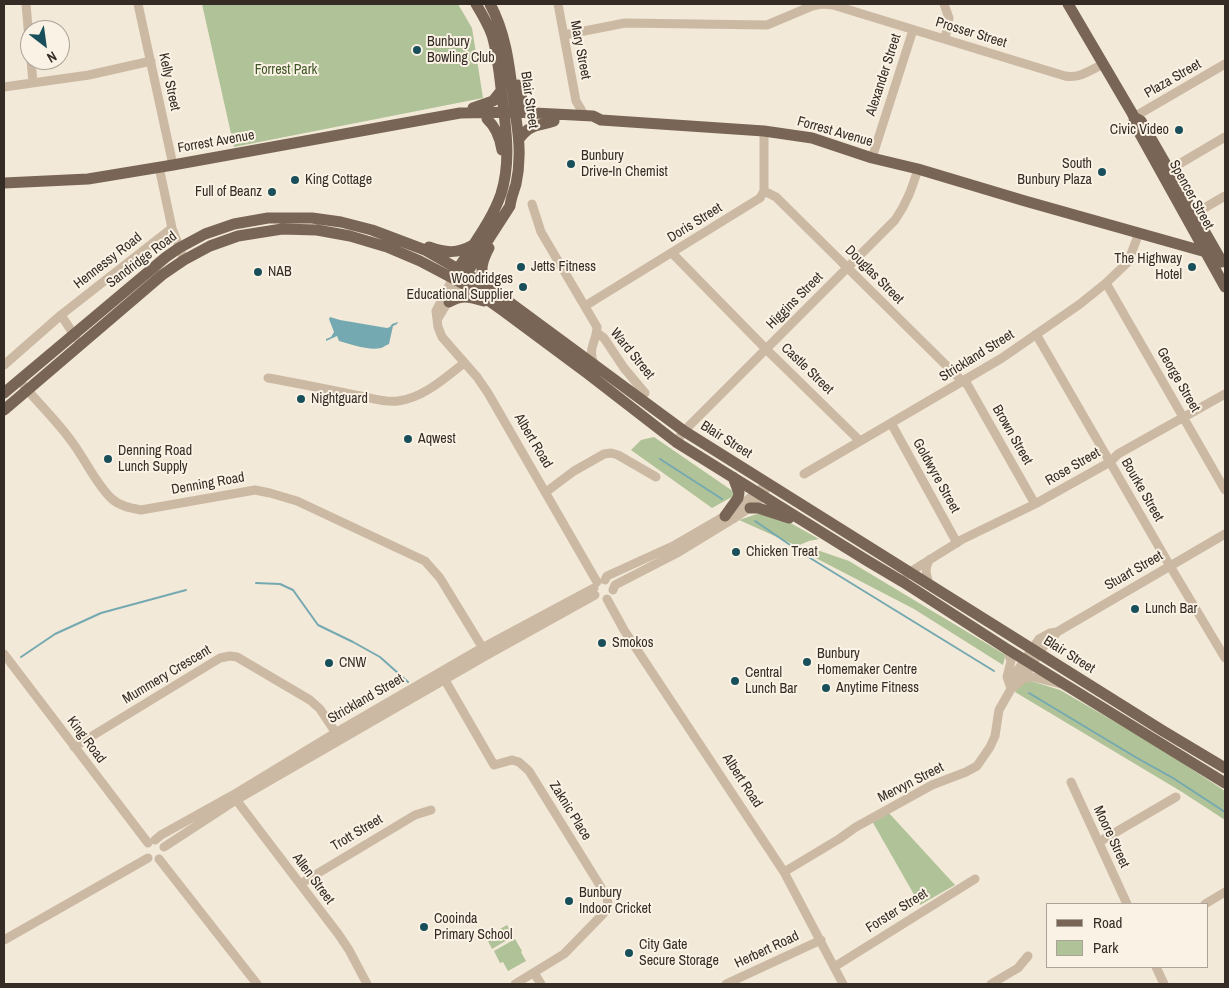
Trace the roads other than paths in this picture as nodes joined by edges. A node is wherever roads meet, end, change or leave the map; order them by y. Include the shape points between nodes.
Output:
1 (26, 4) edge
2 (138, 4) edge
3 (476, 4) edge
4 (490, 4) edge
5 (558, 4) edge
6 (944, 4) edge
7 (1068, 4) edge
8 (27, 20) edge
9 (913, 30) junction
10 (564, 35) junction
11 (944, 39) junction
12 (151, 61) junction
13 (1103, 64) junction
14 (1225, 64) edge
15 (32, 70) edge
16 (511, 76) junction
17 (33, 83) junction
18 (4, 87) edge
19 (501, 91) junction
20 (576, 101) junction
21 (460, 112) junction
22 (532, 113) junction
23 (564, 115) junction
24 (510, 116) junction
25 (585, 116) junction
26 (1134, 117) junction
27 (432, 118) junction
28 (487, 119) junction
29 (600, 120) junction
30 (554, 121) junction
31 (764, 131) junction
32 (1225, 137) edge
33 (519, 139) junction
34 (872, 158) junction
35 (507, 163) junction
36 (173, 165) junction
37 (159, 167) junction
38 (918, 169) junction
39 (1169, 170) junction
40 (4, 183) edge
41 (764, 191) junction
42 (1225, 196) edge
43 (532, 204) dead end
44 (510, 206) junction
45 (1193, 219) junction
46 (172, 228) junction
47 (372, 230) junction
48 (1138, 236) junction
49 (1155, 237) junction
50 (473, 245) junction
51 (179, 248) junction
52 (1206, 252) junction
53 (672, 253) junction
54 (184, 260) junction
55 (847, 268) junction
56 (1222, 270) edge
57 (459, 275) junction
58 (1106, 283) junction
59 (486, 285) junction
60 (449, 302) junction
61 (493, 304) junction
62 (585, 306) junction
63 (61, 315) junction
64 (437, 320) junction
65 (596, 333) junction
66 (73, 334) junction
67 (1036, 334) junction
68 (81, 344) junction
69 (766, 349) junction
70 (579, 354) junction
71 (464, 363) junction
72 (4, 365) edge
73 (591, 369) junction
74 (268, 378) dead end
75 (19, 381) junction
76 (963, 382) junction
77 (27, 390) junction
78 (645, 392) dead end
79 (4, 393) edge
80 (1225, 394) edge
81 (4, 410) edge
82 (1183, 417) junction
83 (891, 424) junction
84 (684, 431) junction
85 (860, 441) junction
86 (676, 442) junction
87 (1110, 462) junction
88 (804, 474) dead end
89 (656, 477) dead end
90 (733, 477) junction
91 (768, 484) junction
92 (1225, 490) edge
93 (546, 492) junction
94 (759, 494) junction
95 (1035, 504) junction
96 (750, 508) junction
97 (725, 516) junction
98 (799, 518) junction
99 (1225, 534) edge
100 (957, 543) junction
101 (930, 559) junction
102 (1170, 566) junction
103 (906, 577) junction
104 (929, 584) junction
105 (598, 586) junction
106 (613, 590) junction
107 (607, 600) junction
108 (1008, 649) junction
109 (485, 651) junction
110 (1036, 651) junction
111 (4, 654) edge
112 (1225, 658) edge
113 (1028, 661) junction
114 (443, 676) junction
115 (1023, 678) junction
116 (1066, 684) junction
117 (1011, 689) junction
118 (338, 737) junction
119 (74, 747) junction
120 (1225, 768) edge
121 (1224, 779) edge
122 (1071, 782) dead end
123 (234, 797) junction
124 (1176, 797) dead end
125 (431, 810) dead end
126 (152, 842) junction
127 (1099, 842) junction
128 (164, 847) junction
129 (148, 858) junction
130 (159, 859) junction
131 (784, 872) junction
132 (974, 879) dead end
133 (300, 884) junction
134 (1225, 892) edge
135 (1127, 903) edge
136 (1206, 903) edge
137 (4, 940) edge
138 (821, 940) junction
139 (1028, 956) dead end
140 (834, 967) junction
141 (1156, 968) edge
142 (534, 973) junction
143 (256, 984) edge
144 (367, 984) edge
145 (515, 984) edge
146 (541, 984) edge
147 (726, 984) edge
148 (843, 984) edge
149 (992, 984) edge
150 (1164, 984) edge

1 - 8 street
2 - 12 street, Kelly Street
3 - 19 main road, Blair Street via 492,34
4 - 16 main road, Blair Street via 501,29
5 - 10 street, Mary Street
6 - 11 street via 949,18
7 - 13 main road, Spencer Street
9 - 10 street, Prosser Street via 822,4 767,25 626,23
9 - 11 street, Prosser Street
9 - 34 street, Alexander Street
10 - 20 street, Mary Street
11 - 13 street, Prosser Street via 1072,78
12 - 17 street via 89,76
12 - 36 street, Kelly Street
13 - 26 main road, Spencer Street
14 - 26 street, Plaza Street
15 - 17 street
16 - 22 main road via 518,84 523,103
16 - 24 main road, Blair Street
17 - 18 street
19 - 21 main road via 493,102
19 - 24 main road, Blair Street
20 - 23 street, Mary Street
20 - 25 street, Mary Street
21 - 24 main road, Forrest Avenue
21 - 27 main road, Forrest Avenue
22 - 23 main road, Forrest Avenue
22 - 24 main road, Forrest Avenue
23 - 25 main road, Forrest Avenue
24 - 28 main road, Forrest Avenue
24 - 30 main road, Forrest Avenue
24 - 33 main road, Blair Street
24 - 35 main road, Blair Street
25 - 29 main road, Forrest Avenue
26 - 39 main road, Spencer Street via 1141,121
26 - 45 main road, Spencer Street via 1135,125
27 - 28 main road, Forrest Avenue
27 - 36 main road, Forrest Avenue
28 - 35 main road via 495,127
29 - 30 main road, Forrest Avenue via 593,123
29 - 31 main road, Forrest Avenue
30 - 33 main road via 533,126
31 - 34 main road, Forrest Avenue via 812,138
31 - 41 street
32 - 39 street
33 - 44 main road, Blair Street via 518,170
34 - 38 main road, Forrest Avenue
35 - 50 main road, Blair Street via 497,203
36 - 37 main road, Forrest Avenue
37 - 40 main road, Forrest Avenue via 88,179
37 - 46 street
38 - 48 main road, Forrest Avenue via 1025,201 1052,213
38 - 55 street, Higgins Street via 903,210
39 - 45 main road, Spencer Street
41 - 53 street, Doris Street via 760,198
41 - 55 street, Douglas Street via 776,197
42 - 45 street
43 - 62 street, Ward Street via 540,232
44 - 57 main road, Blair Street
44 - 59 main road via 484,257 482,276
45 - 49 main road via 1189,234 1182,239 1165,234
45 - 52 main road, Spencer Street
45 - 56 main road, Spencer Street
46 - 51 street
46 - 63 street, Hennessy Road
47 - 50 main road via 452,252
47 - 51 main road, Sandridge Road via 312,218 268,218 234,224
47 - 57 main road, Sandridge Road via 425,250
48 - 49 main road, Forrest Avenue
48 - 56 main road, Forrest Avenue via 1202,259
48 - 58 street, Strickland Street via 1128,262
49 - 52 main road, Forrest Avenue
50 - 57 main road, Blair Street
51 - 54 street
51 - 66 main road, Sandridge Road
52 - 56 main road, Forrest Avenue
53 - 62 street, Doris Street
53 - 69 street, Castle Street
54 - 57 main road, Sandridge Road via 238,236 305,229 350,236
54 - 68 main road, Sandridge Road
55 - 69 street, Higgins Street
55 - 76 street, Douglas Street
57 - 59 main road, Blair Street
57 - 60 street
57 - 61 main road, Blair Street
57 - 64 street via 436,311
58 - 67 street, Strickland Street
58 - 82 street, George Street
59 - 70 main road, Blair Street
60 - 61 main road via 466,296
60 - 64 street
61 - 73 main road, Blair Street
62 - 65 street, Ward Street
63 - 66 street
63 - 72 street, Hennessy Road
64 - 71 street, Albert Road via 442,337
65 - 70 street, Ward Street
65 - 73 street, Ward Street
65 - 78 street, Ward Street via 604,338
66 - 68 street
66 - 75 main road, Sandridge Road
67 - 76 street, Strickland Street
67 - 87 street, Bourke Street
68 - 77 main road, Sandridge Road
69 - 84 street, Higgins Street
69 - 85 street, Castle Street
70 - 73 main road, Blair Street
71 - 74 street via 421,393 397,401
71 - 93 street, Albert Road via 488,393
73 - 84 main road, Blair Street
73 - 86 main road, Blair Street
75 - 77 street, Denning Road
75 - 79 main road, Sandridge Road
76 - 83 street, Strickland Street
76 - 95 street, Brown Street
77 - 81 main road, Sandridge Road
77 - 109 street, Denning Road via 71,440 104,492 120,505 140,510 255,490 297,502 425,561 440,578
80 - 82 street, Rose Street
82 - 87 street, Rose Street via 1118,454
82 - 92 street, George Street
83 - 85 street, Strickland Street
83 - 100 street, Goldwyre Street
84 - 86 street, Higgins Street
84 - 91 main road, Blair Street
85 - 88 street, Strickland Street
86 - 90 main road, Blair Street
87 - 95 street, Rose Street
87 - 102 street, Bourke Street
89 - 93 street via 609,453 574,471
90 - 94 main road, Blair Street
90 - 97 main road via 738,498
91 - 94 street, Strickland Street
91 - 103 main road, Blair Street
93 - 105 street, Albert Road
94 - 96 street, Strickland Street
94 - 97 street, Strickland Street
94 - 98 main road, Blair Street
95 - 100 street, Rose Street
96 - 98 main road
96 - 106 street, Strickland Street via 679,552 616,585
97 - 105 street, Strickland Street via 675,545 607,576
98 - 103 main road, Blair Street via 866,560
99 - 102 street, Stuart Street
100 - 101 street, Rose Street
101 - 103 street, Rose Street
101 - 104 street via 926,566
102 - 110 street, Stuart Street via 1057,632 1039,639
102 - 112 street, Bourke Street
103 - 104 main road, Blair Street
103 - 108 main road, Blair Street
104 - 110 main road, Blair Street
105 - 106 street, Albert Road via 612,585
105 - 107 street via 600,599
105 - 109 street, Strickland Street
106 - 107 street
107 - 131 street, Albert Road
108 - 113 main road, Blair Street
108 - 117 street via 1011,661 1007,677
109 - 114 street, Strickland Street
110 - 113 street, Mervyn Street
110 - 120 main road, Blair Street
111 - 119 street, King Road
113 - 115 street, Mervyn Street
113 - 116 main road, Blair Street
113 - 117 street, Mervyn Street via 1014,677
114 - 118 street, Strickland Street
114 - 142 street, Zaknic Place via 494,765 512,760 529,772 607,897 608,905 603,914 564,954
115 - 116 street
115 - 117 street, Mervyn Street
116 - 121 main road, Blair Street
117 - 131 street, Mervyn Street via 999,710 995,736 977,766 932,785
118 - 119 street, Mummery Crescent via 310,700 230,656 220,658
118 - 123 street, Strickland Street
119 - 126 street, King Road
122 - 127 street, Moore Street
123 - 126 street, Strickland Street
123 - 128 street, Strickland Street
123 - 133 street, Allen Street
124 - 127 street
125 - 133 street, Trott Street via 414,815
126 - 128 street via 162,843
126 - 129 street via 145,850
127 - 135 street, Moore Street
128 - 130 street
129 - 130 street
129 - 137 street
130 - 143 street
131 - 138 street, Albert Road
132 - 140 street, Forster Street
133 - 144 street, Allen Street via 349,950
134 - 136 street
138 - 140 street, Albert Road
138 - 147 street, Herbert Road
139 - 149 street via 1018,968
140 - 148 street, Albert Road
141 - 150 street
142 - 145 street
142 - 146 street

